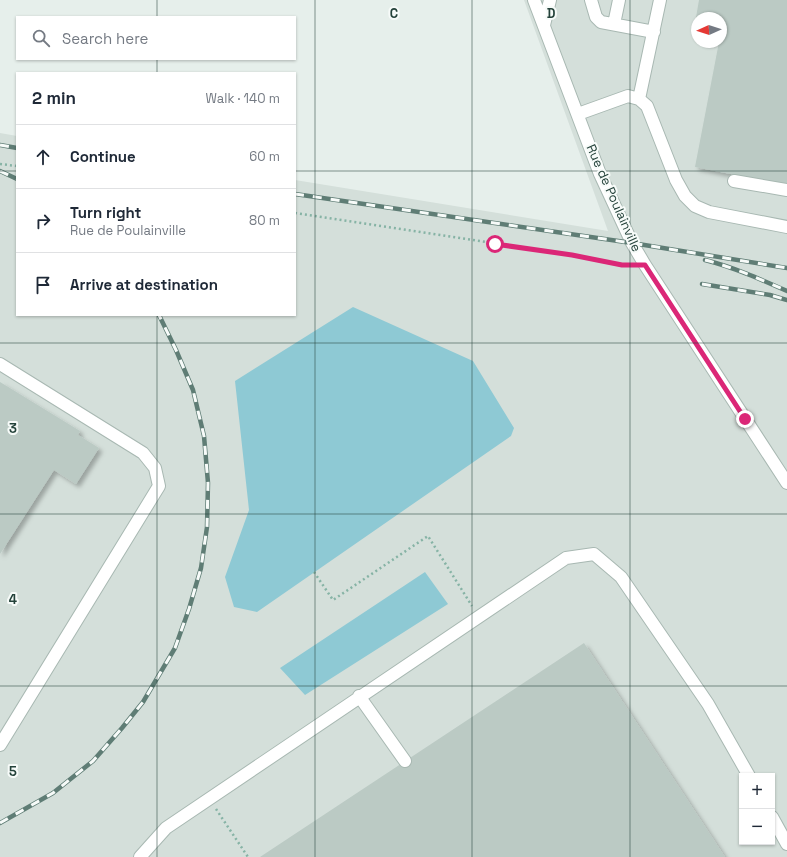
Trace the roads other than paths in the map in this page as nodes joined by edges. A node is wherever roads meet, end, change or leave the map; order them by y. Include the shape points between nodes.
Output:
1 (534, 0) edge
2 (550, 0) edge
3 (591, 0) edge
4 (619, 0) edge
5 (660, 0) edge
6 (614, 24) junction
7 (544, 25) junction
8 (654, 32) junction
9 (639, 99) junction
10 (578, 114) junction
11 (734, 181) dead end
12 (787, 190) edge
13 (787, 227) edge
14 (0, 364) edge
15 (787, 483) edge
16 (359, 696) junction
17 (0, 745) edge
18 (405, 761) dead end
19 (747, 773) edge
20 (775, 822) edge
21 (787, 844) edge
22 (140, 857) edge

1 - 7 street, Rue de Poulainville
2 - 7 street
3 - 6 street via 596,17 601,22
4 - 6 street
5 - 8 street
6 - 8 street
7 - 10 street, Rue de Poulainville
8 - 9 street
9 - 10 street via 628,96
9 - 13 street via 647,106 676,180 685,196 695,206 709,212
10 - 15 street, Rue de Poulainville via 600,174 632,243
11 - 12 street
14 - 17 street via 143,453 155,468 159,486
16 - 18 street
16 - 19 street via 566,558 594,554 621,577 708,704
16 - 22 street via 166,828
20 - 21 street

